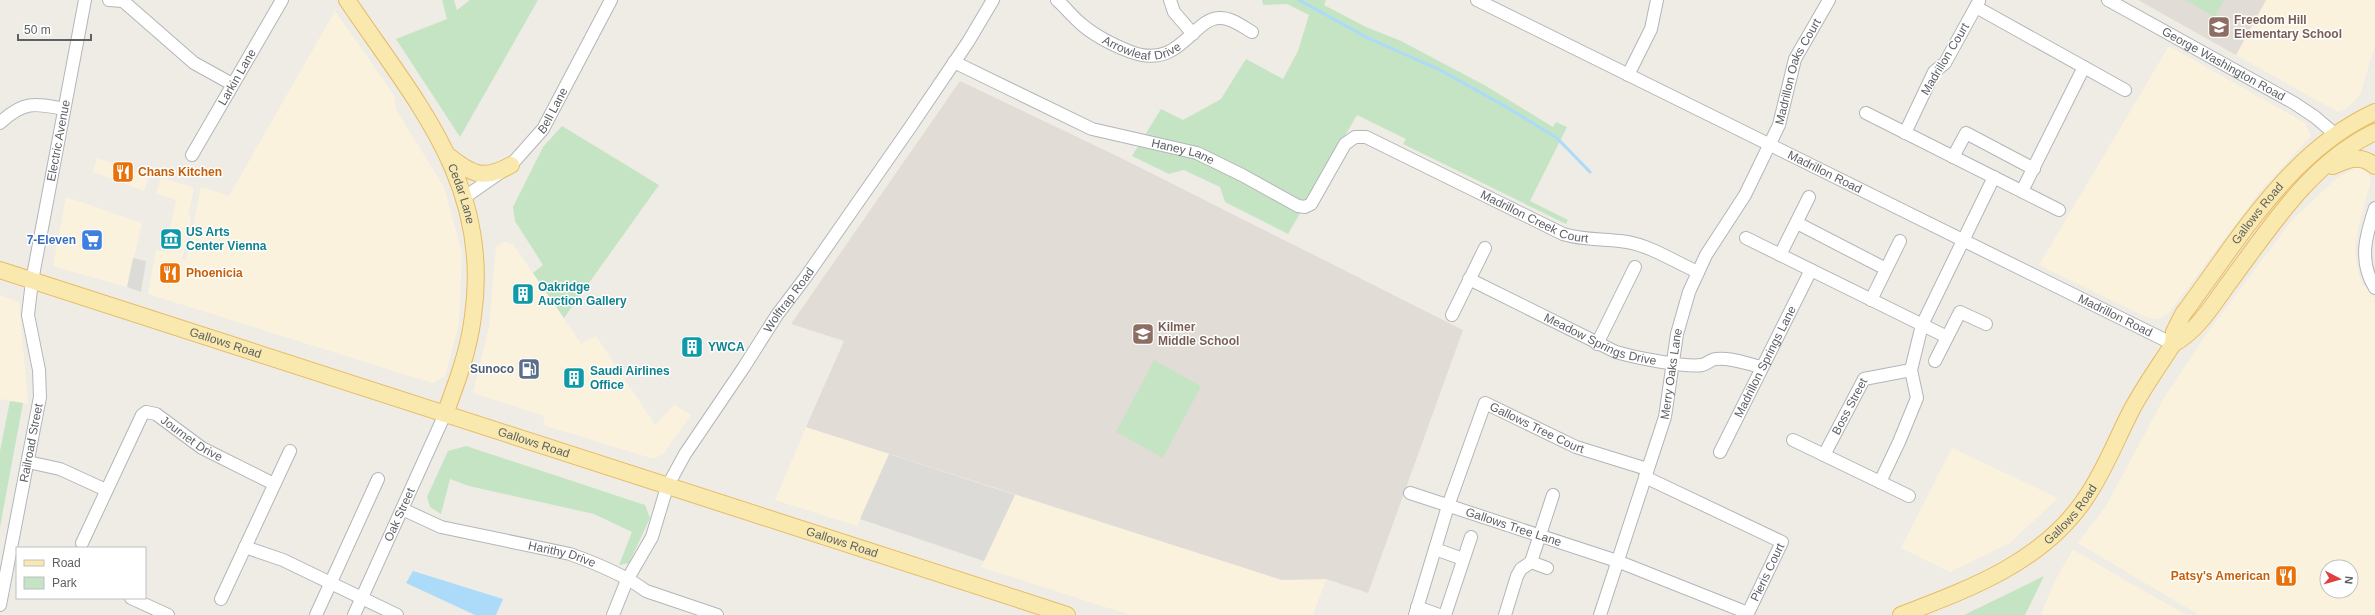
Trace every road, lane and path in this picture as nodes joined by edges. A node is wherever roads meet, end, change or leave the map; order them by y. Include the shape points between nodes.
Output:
1 (85, 0) edge
2 (109, 0) edge
3 (282, 0) edge
4 (347, 0) edge
5 (611, 0) edge
6 (993, 0) edge
7 (1170, 0) edge
8 (1477, 0) edge
9 (1657, 0) edge
10 (1829, 0) edge
11 (2108, 0) edge
12 (1062, 2) edge
13 (1977, 3) edge
14 (1252, 32) dead end
15 (1194, 34) junction
16 (954, 62) junction
17 (2084, 67) junction
18 (1628, 75) junction
19 (232, 84) junction
20 (2125, 90) dead end
21 (64, 109) junction
22 (2375, 112) edge
23 (1866, 114) dead end
24 (0, 122) edge
25 (1904, 132) junction
26 (2375, 132) edge
27 (2336, 135) junction
28 (1377, 142) joint
29 (1770, 145) junction
30 (192, 155) dead end
31 (449, 157) junction
32 (1953, 157) junction
33 (511, 165) junction
34 (2375, 166) edge
35 (2034, 169) junction
36 (2315, 174) junction
37 (1994, 177) junction
38 (2022, 191) junction
39 (1809, 197) dead end
40 (465, 198) junction
41 (2375, 208) edge
42 (2060, 210) dead end
43 (1797, 222) junction
44 (1746, 238) dead end
45 (1900, 241) dead end
46 (1965, 241) junction
47 (1484, 248) dead end
48 (1780, 255) junction
49 (1635, 267) dead end
50 (1886, 269) junction
51 (0, 270) edge
52 (1811, 270) junction
53 (1698, 272) junction
54 (1469, 279) junction
55 (32, 281) junction
56 (2375, 288) edge
57 (1871, 300) junction
58 (1452, 315) dead end
59 (1986, 324) dead end
60 (1922, 326) junction
61 (1947, 337) junction
62 (1597, 344) junction
63 (2173, 344) junction
64 (1935, 361) dead end
65 (1673, 362) junction
66 (1761, 367) junction
67 (1911, 370) junction
68 (445, 414) junction
69 (1793, 440) dead end
70 (290, 451) dead end
71 (1720, 452) dead end
72 (1824, 455) junction
73 (28, 462) junction
74 (1646, 473) junction
75 (378, 479) dead end
76 (1880, 482) junction
77 (274, 484) junction
78 (667, 487) junction
79 (106, 490) junction
80 (1410, 493) dead end
81 (1553, 495) dead end
82 (1909, 496) dead end
83 (1448, 506) junction
84 (402, 509) junction
85 (1540, 536) junction
86 (1471, 537) dead end
87 (82, 543) dead end
88 (17, 546) edge
89 (245, 547) junction
90 (16, 549) edge
91 (1435, 549) junction
92 (1463, 559) junction
93 (1616, 561) junction
94 (1531, 562) junction
95 (1547, 568) dead end
96 (627, 580) junction
97 (330, 583) junction
98 (362, 598) junction
99 (133, 599) edge
100 (221, 599) dead end
101 (0, 605) edge
102 (1932, 609) edge
103 (1416, 611) edge
104 (1910, 613) edge
105 (168, 615) edge
106 (316, 615) edge
107 (354, 615) edge
108 (397, 615) edge
109 (613, 615) edge
110 (717, 615) edge
111 (1067, 615) edge
112 (1439, 615) edge
113 (1445, 615) edge
114 (1505, 615) edge
115 (1600, 615) edge

1 - 21 street, Electric Avenue
2 - 19 street via 123,1 194,62
3 - 19 street, Larkin Lane
4 - 31 main road, Cedar Lane via 418,105
5 - 33 street, Bell Lane via 543,130
6 - 16 street, Wolftrap Road
7 - 15 street via 1174,12
8 - 18 street, Madrillon Road
9 - 18 street via 1652,25
10 - 29 street, Madrillon Oaks Court via 1795,59 1785,108
11 - 27 street, George Washington Road via 2294,103
12 - 15 street, Arrowleaf Drive via 1090,31 1140,54 1162,53 1174,49
13 - 17 street, Madrillon Court
13 - 25 street, Madrillon Court via 1945,63 1934,72
14 - 15 street, Arrowleaf Drive via 1229,19 1220,18 1206,22
16 - 28 street, Haney Lane via 1092,129 1197,153 1298,206 1306,207 1311,204 1345,144 1355,137 1366,137
16 - 78 street, Wolftrap Road via 777,315 685,454
17 - 20 street, Madrillon Court
17 - 35 street
18 - 29 street, Madrillon Road
19 - 30 street, Larkin Lane
21 - 24 street via 28,104 13,110
21 - 55 street, Electric Avenue
22 - 27 main road, Gallows Road
23 - 25 street
25 - 32 street
26 - 36 main road, Gallows Road via 2348,147
27 - 63 main road, Gallows Road via 2293,171 2259,212 2183,314 2174,332
28 - 53 street, Madrillon Creek Court via 1563,234 1642,246
29 - 46 street, Madrillon Road
29 - 53 street, Merry Oaks Lane via 1745,195 1706,255
31 - 33 main road via 465,169 481,175 498,172
31 - 40 main road, Cedar Lane
32 - 35 street via 1966,133
32 - 37 street
33 - 40 street, Bell Lane
34 - 36 main road via 2367,160 2353,158
35 - 38 street
36 - 63 main road, Gallows Road via 2284,210 2212,306 2185,338
37 - 38 street
37 - 46 street
38 - 42 street
39 - 43 street
40 - 68 main road, Cedar Lane via 475,240 476,290 468,342
41 - 56 street via 2364,243 2369,279
43 - 48 street
43 - 50 street
44 - 48 street
45 - 50 street
46 - 60 street
46 - 63 street, Madrillon Road
47 - 54 street
48 - 52 street
49 - 62 street
50 - 57 street
51 - 55 main road, Gallows Road
52 - 57 street
52 - 66 street, Madrillon Springs Lane
53 - 65 street, Merry Oaks Lane via 1681,317
54 - 58 street
54 - 62 street, Meadow Springs Drive
55 - 68 main road, Gallows Road
55 - 73 street, Railroad Street via 29,327 40,381 40,397
57 - 60 street
59 - 61 street via 1960,312
60 - 61 street
60 - 67 street
61 - 64 street
62 - 65 street, Meadow Springs Drive via 1630,357
63 - 102 main road, Gallows Road via 2132,410 2085,499 2061,527 2038,549 2012,567
65 - 66 street, Meadow Springs Drive via 1702,365 1715,359 1728,359
65 - 74 street, Merry Oaks Lane via 1669,400
66 - 71 street, Madrillon Springs Lane
67 - 72 street, Boss Street via 1864,379
67 - 76 street via 1917,398
68 - 78 main road, Gallows Road
68 - 84 street, Oak Street
69 - 72 street
70 - 77 street
72 - 76 street
73 - 79 street via 60,469
73 - 88 street, Railroad Street
74 - 83 street, Gallows Tree Court via 1576,447 1486,403
74 - 93 street, Merry Oaks Lane
74 - 93 street, Pieris Court via 1782,542 1748,613
75 - 97 street
76 - 82 street
77 - 79 street, Journet Drive via 202,448 168,420 146,412 142,415
77 - 89 street
78 - 96 street, Wolftrap Road via 652,537
78 - 111 main road, Gallows Road
79 - 87 street, Journet Drive
80 - 83 street, Gallows Tree Lane
81 - 85 street
83 - 85 street, Gallows Tree Lane
83 - 91 street
84 - 96 street, Harithy Drive via 441,527 570,554 588,560
84 - 98 street, Oak Street
85 - 93 street, Gallows Tree Lane
85 - 94 street
86 - 92 street
89 - 97 street via 283,560
89 - 100 street
90 - 101 street, Railroad Street
91 - 92 street
91 - 103 street
92 - 113 street
93 - 115 street, Merry Oaks Lane
94 - 95 street
94 - 114 street via 1521,569 1517,576
96 - 109 street, Wolftrap Road
96 - 110 street, Harithy Drive via 646,591
97 - 98 street
97 - 106 street
98 - 107 street, Oak Street
98 - 108 street
99 - 105 street
102 - 104 main road, Gallows Road
103 - 112 street

